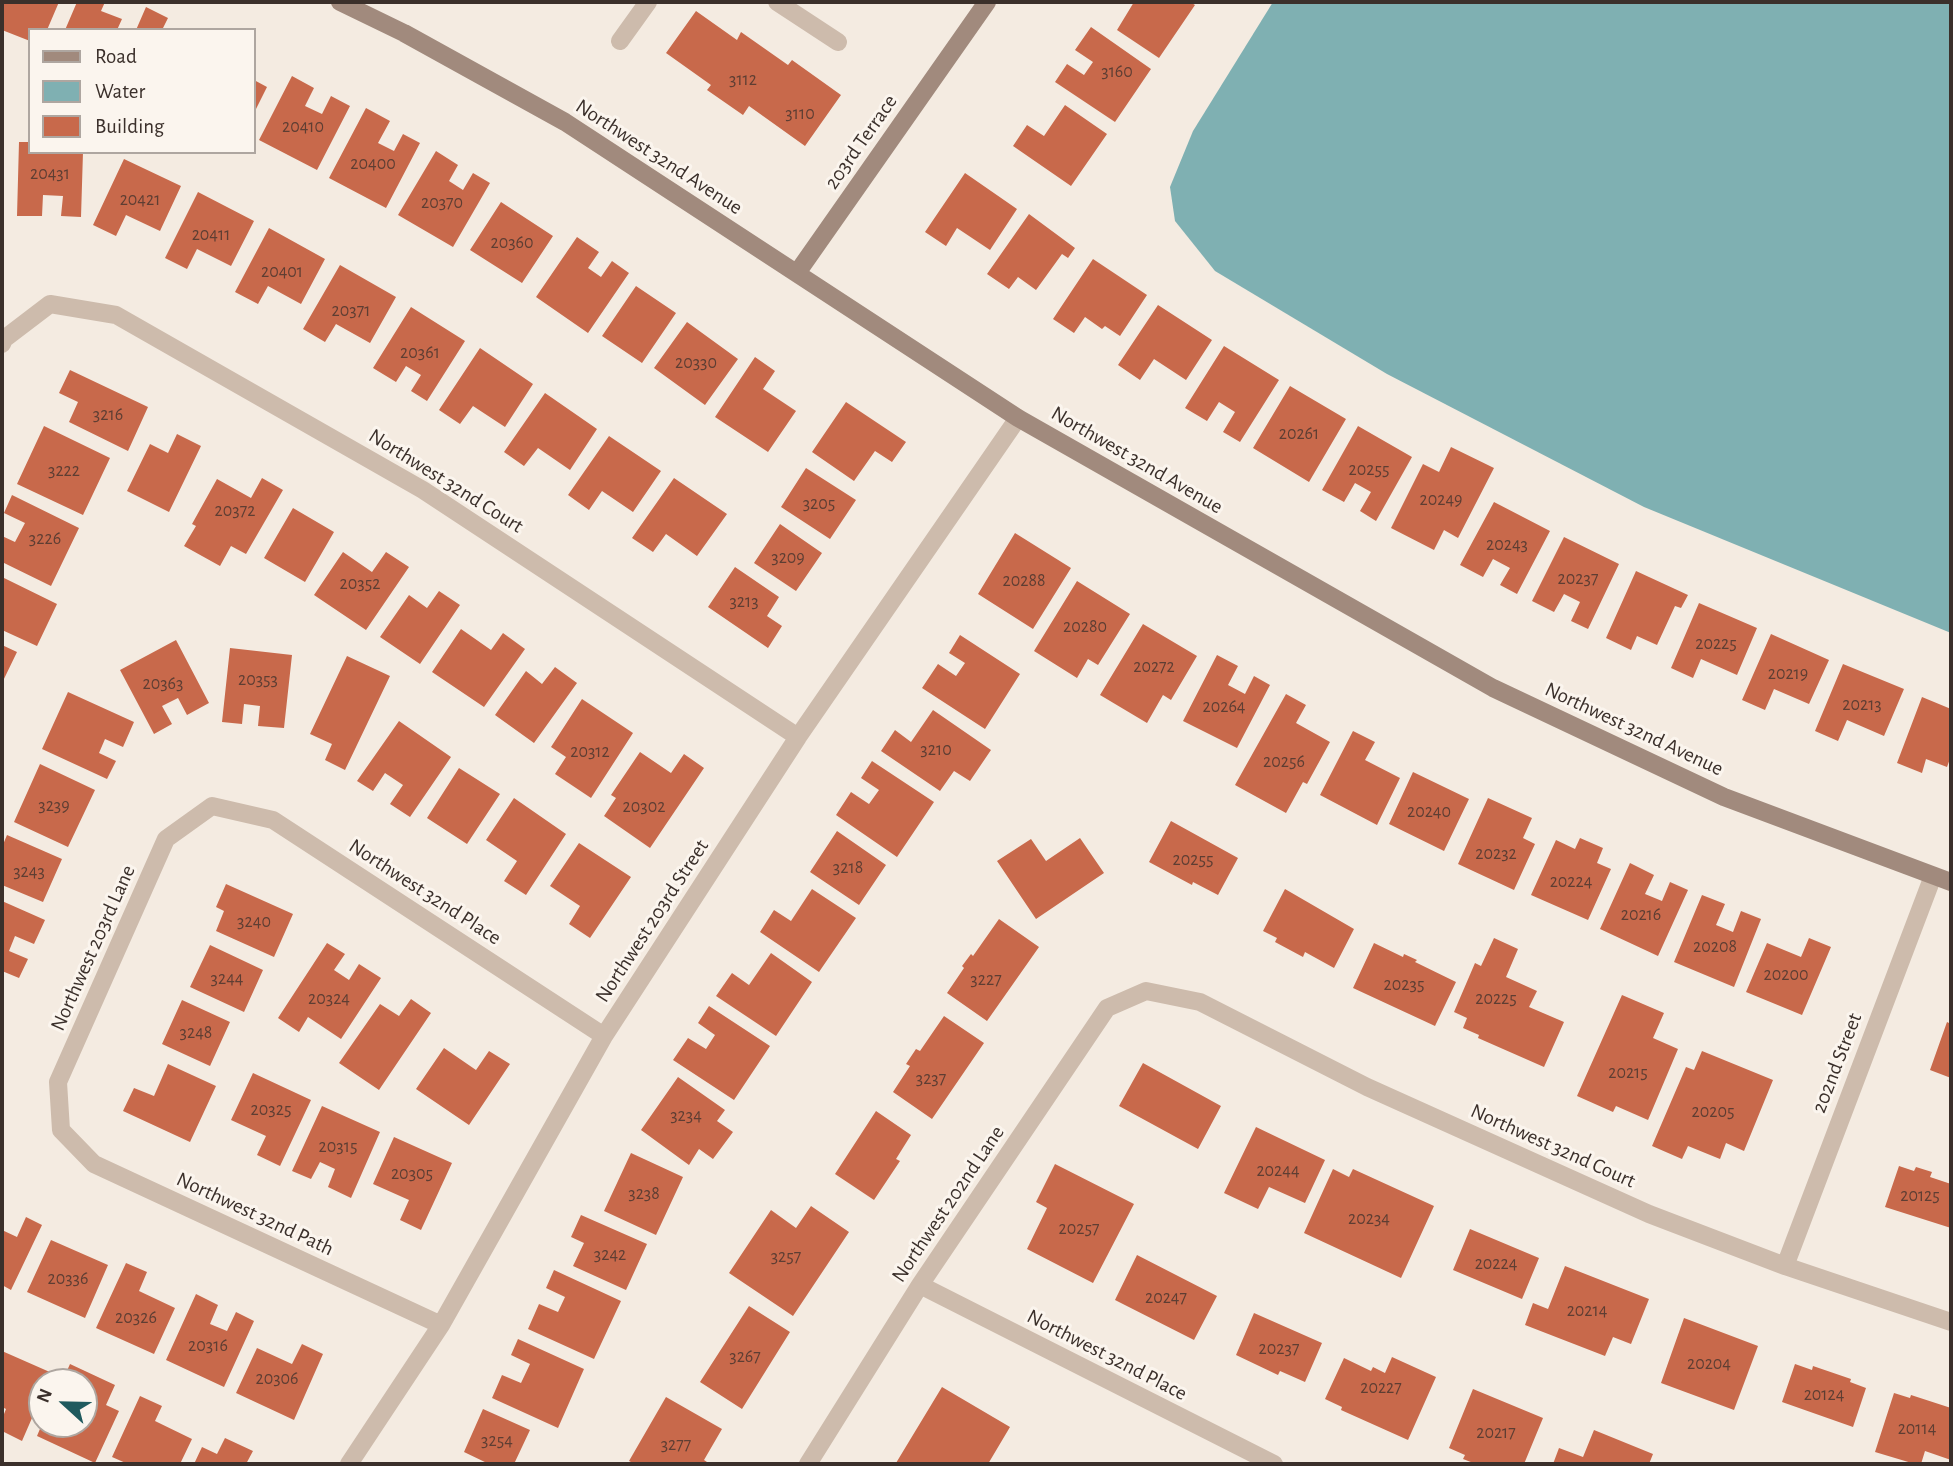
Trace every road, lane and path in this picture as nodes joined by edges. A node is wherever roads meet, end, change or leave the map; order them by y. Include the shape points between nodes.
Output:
1 (340, 2) edge
2 (648, 2) edge
3 (777, 2) edge
4 (987, 2) edge
5 (620, 41) dead end
6 (838, 42) dead end
7 (797, 273) junction
8 (2, 344) edge
9 (1018, 418) junction
10 (799, 737) junction
11 (212, 806) joint
12 (1933, 876) junction
13 (1951, 882) edge
14 (1146, 991) joint
15 (604, 1036) junction
16 (61, 1130) joint
17 (1785, 1266) junction
18 (920, 1285) junction
19 (1951, 1322) edge
20 (441, 1325) junction
21 (349, 1464) edge
22 (808, 1464) edge
23 (1274, 1464) edge

1 - 7 street, Northwest 32nd Avenue via 565,122
2 - 5 street
3 - 6 street
4 - 7 street, 203rd Terrace
7 - 9 street, Northwest 32nd Avenue
8 - 10 street, Northwest 32nd Court via 50,304 116,315 411,483
9 - 10 street, Northwest 203rd Street
9 - 12 street, Northwest 32nd Avenue via 1493,688 1724,797
10 - 15 street, Northwest 203rd Street
11 - 15 street, Northwest 32nd Place via 273,820
11 - 16 street, Northwest 203rd Lane via 166,839 58,1082
12 - 13 street, Northwest 32nd Avenue
12 - 17 street, 202nd Street
14 - 17 street, Northwest 32nd Court via 1200,1002 1367,1087 1648,1214
14 - 18 street, Northwest 202nd Lane via 1107,1008
15 - 20 street, Northwest 203rd Street
16 - 20 street, Northwest 32nd Path via 94,1164
17 - 19 street, Northwest 32nd Court
18 - 22 street, Northwest 202nd Lane
18 - 23 street, Northwest 32nd Place
20 - 21 street, Northwest 203rd Street

